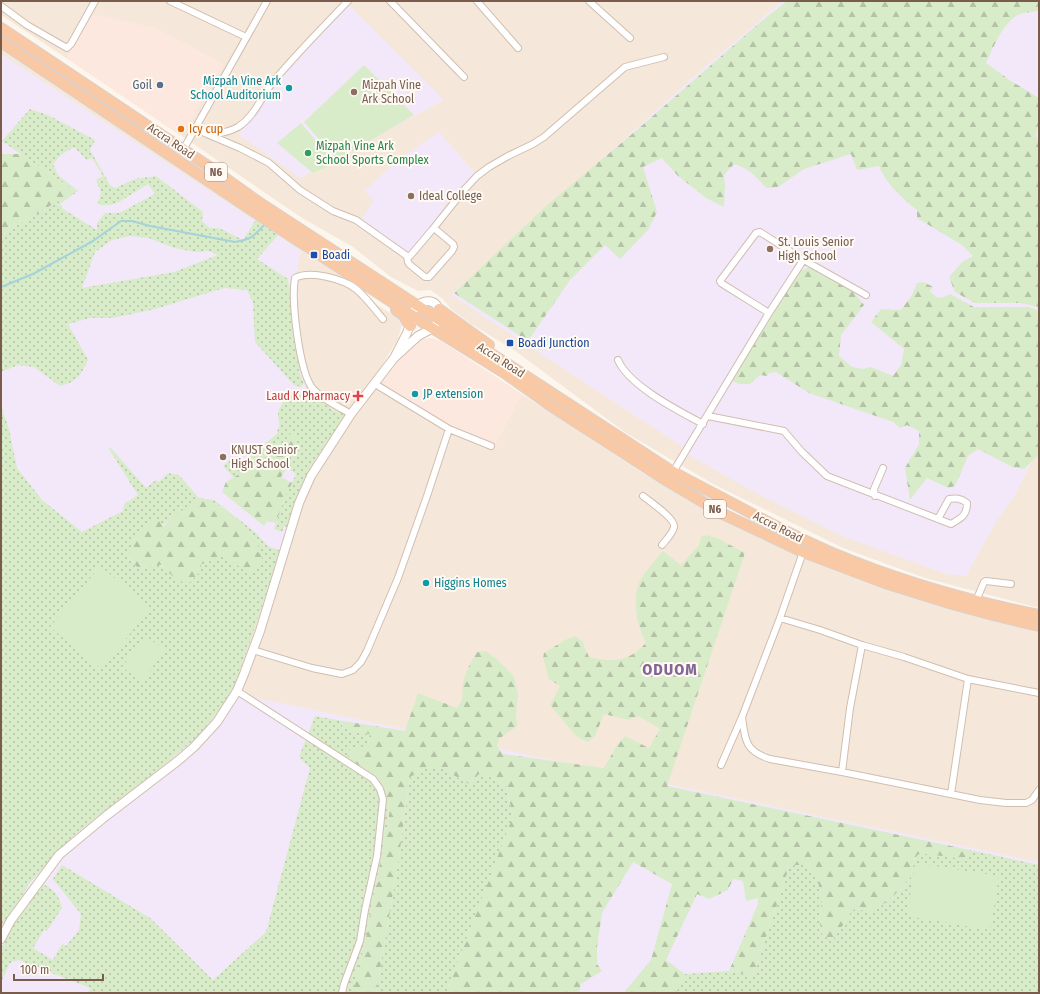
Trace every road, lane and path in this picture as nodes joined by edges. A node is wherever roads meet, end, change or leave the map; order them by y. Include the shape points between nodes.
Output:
1 (95, 1) edge
2 (170, 1) edge
3 (267, 1) edge
4 (348, 1) edge
5 (390, 1) edge
6 (477, 1) edge
7 (589, 1) edge
8 (1, 6) edge
9 (1, 28) edge
10 (246, 37) junction
11 (630, 38) dead end
12 (1, 42) edge
13 (518, 48) dead end
14 (664, 57) dead end
15 (464, 77) dead end
16 (195, 127) junction
17 (207, 134) junction
18 (183, 150) junction
19 (434, 228) junction
20 (408, 256) junction
21 (802, 259) junction
22 (356, 278) junction
23 (866, 295) dead end
24 (417, 305) junction
25 (439, 309) junction
26 (769, 313) junction
27 (413, 315) junction
28 (383, 319) dead end
29 (439, 320) junction
30 (410, 326) junction
31 (433, 328) junction
32 (394, 358) junction
33 (618, 360) dead end
34 (514, 368) junction
35 (375, 384) junction
36 (352, 414) junction
37 (708, 416) junction
38 (703, 424) junction
39 (449, 429) junction
40 (491, 446) dead end
41 (883, 468) dead end
42 (673, 472) junction
43 (643, 496) dead end
44 (875, 496) junction
45 (938, 519) junction
46 (662, 545) dead end
47 (803, 552) junction
48 (1011, 584) dead end
49 (976, 601) junction
50 (1039, 615) edge
51 (780, 618) junction
52 (1039, 626) edge
53 (862, 645) junction
54 (253, 650) junction
55 (968, 679) junction
56 (237, 691) junction
57 (1039, 694) edge
58 (742, 717) junction
59 (721, 765) dead end
60 (842, 772) junction
61 (1039, 790) edge
62 (951, 794) junction
63 (1, 939) edge
64 (342, 993) edge

1 - 8 street via 67,48 27,26
2 - 10 street
3 - 10 street
4 - 17 street via 278,76 251,117 237,128
5 - 15 street
6 - 13 street
7 - 11 street
9 - 18 highway, Accra Road / N6
10 - 16 street
12 - 22 highway, Accra Road / N6
14 - 19 street via 625,67 544,137 489,167 464,190
16 - 17 street
16 - 18 street
17 - 20 street via 269,163 300,190 333,210 356,220
18 - 24 highway, Accra Road / N6
19 - 20 street
19 - 20 street via 454,247 429,278 409,264
21 - 23 street
21 - 26 street
21 - 26 street via 760,232 756,233 721,279 721,283
22 - 27 highway, Accra Road / N6
22 - 30 highway via 363,287 403,315
24 - 25 street via 429,301
24 - 27 street
24 - 29 highway, Accra Road / N6
25 - 29 street
25 - 34 highway via 484,341
26 - 37 street
27 - 30 street
27 - 31 highway, Accra Road / N6
28 - 36 street via 357,290 345,283 316,275 301,275 295,278 294,296 299,343 308,381 324,398
29 - 31 street
29 - 34 highway, Accra Road / N6
30 - 32 street
31 - 32 street via 418,336
31 - 47 highway, Accra Road / N6 via 691,496 740,523
32 - 35 street
33 - 38 street via 627,374 646,390
34 - 42 highway, Accra Road / N6
35 - 36 street
35 - 39 street
36 - 54 street via 311,476 299,503
37 - 38 street
37 - 44 street via 784,431 827,476
38 - 42 street
39 - 40 street
39 - 54 street via 398,578 361,662 353,670 342,674 312,668
41 - 44 street via 874,489
42 - 49 highway, Accra Road / N6 via 765,521 831,552
43 - 46 street via 674,523 674,528
44 - 45 street
45 - 45 street via 951,524 961,518 967,510 967,503 962,499 949,499
47 - 51 street
47 - 52 highway, Accra Road / N6 via 885,583 949,603
48 - 49 street via 986,581
49 - 50 highway, Accra Road / N6
51 - 53 street
51 - 58 street
53 - 55 street
53 - 60 street via 850,708
54 - 56 street
55 - 57 street
55 - 62 street
56 - 63 street via 217,722 194,747 59,855 11,920
56 - 64 street via 373,779 380,789 383,799 377,856 360,941
58 - 59 street
58 - 60 street via 746,742 760,756
60 - 62 street
61 - 62 street via 1032,800 1020,804

